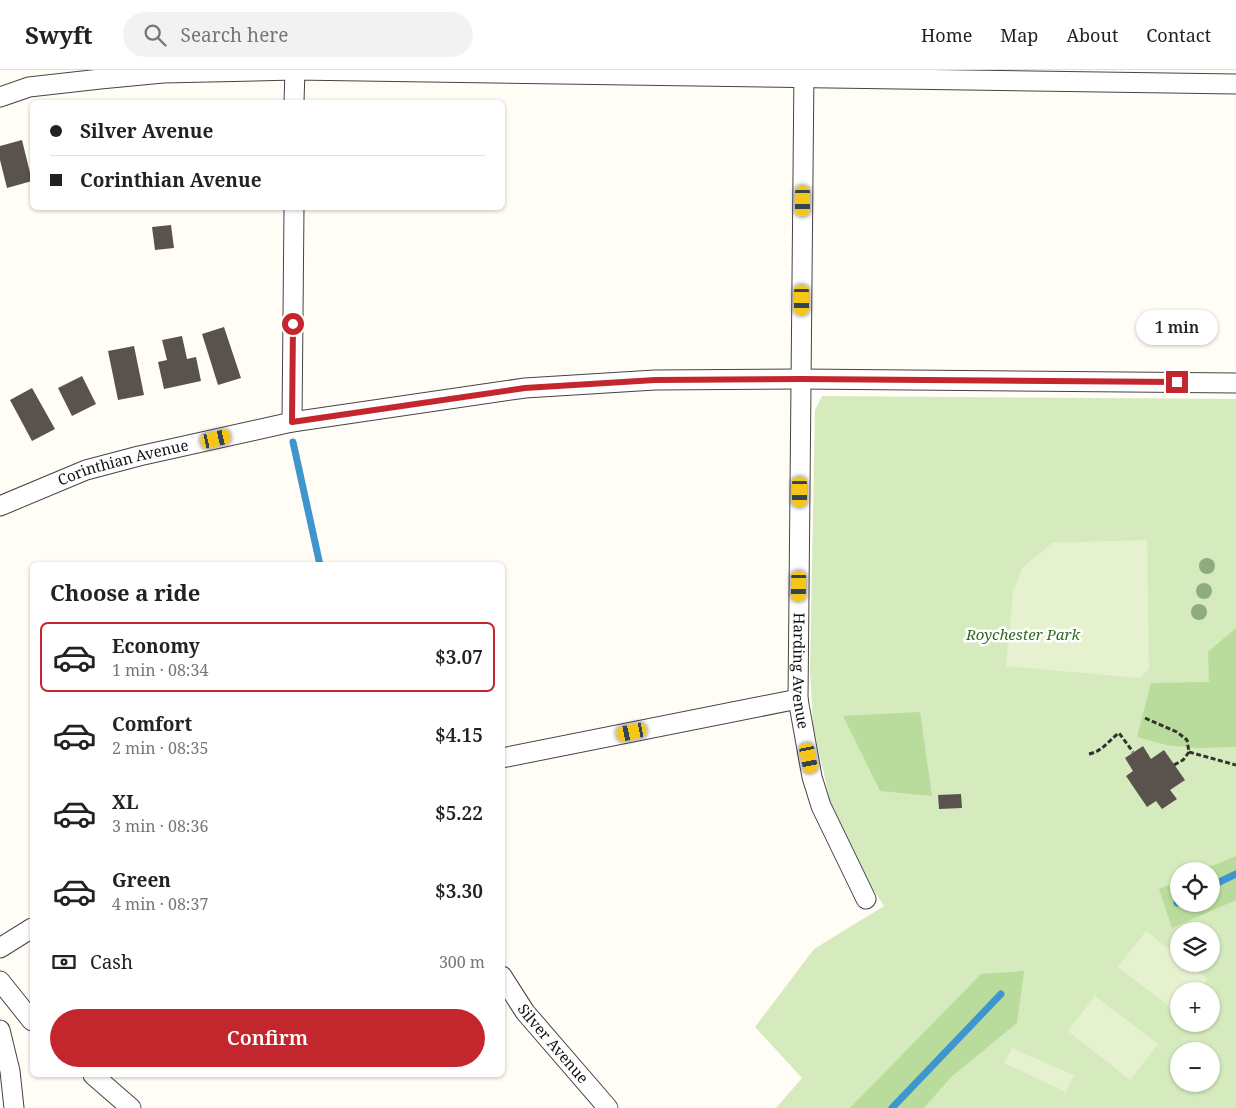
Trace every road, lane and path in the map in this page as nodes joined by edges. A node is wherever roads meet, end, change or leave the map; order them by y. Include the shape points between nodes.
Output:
1 (295, 70) edge
2 (804, 74) edge
3 (1236, 84) edge
4 (0, 97) edge
5 (294, 100) edge
6 (294, 210) edge
7 (801, 379) junction
8 (1236, 383) edge
9 (292, 422) junction
10 (0, 506) edge
11 (798, 699) junction
12 (1145, 718) dead end
13 (1133, 752) dead end
14 (1190, 752) junction
15 (1089, 754) dead end
16 (505, 757) edge
17 (1174, 765) dead end
18 (1236, 765) edge
19 (866, 900) dead end
20 (30, 929) edge
21 (0, 948) edge
22 (0, 981) edge
23 (505, 981) edge
24 (30, 1018) edge
25 (0, 1030) edge
26 (94, 1077) edge
27 (14, 1108) edge
28 (131, 1108) edge
29 (608, 1108) edge

1 - 2 street
1 - 4 street via 164,73 29,88
1 - 5 street
2 - 3 street
2 - 7 street, Harding Avenue
6 - 9 street
7 - 8 street, Corinthian Avenue
7 - 9 street, Corinthian Avenue via 655,380 525,388
7 - 11 street, Harding Avenue
9 - 10 street, Corinthian Avenue via 86,470
11 - 16 street
11 - 19 street, Harding Avenue via 812,778 821,806
12 - 14 path via 1177,732 1187,740
13 - 15 path via 1119,733 1102,749
14 - 17 path
14 - 18 path
20 - 21 street
22 - 24 street
23 - 29 street, Silver Avenue via 525,1012
25 - 27 street via 10,1070
26 - 28 street

